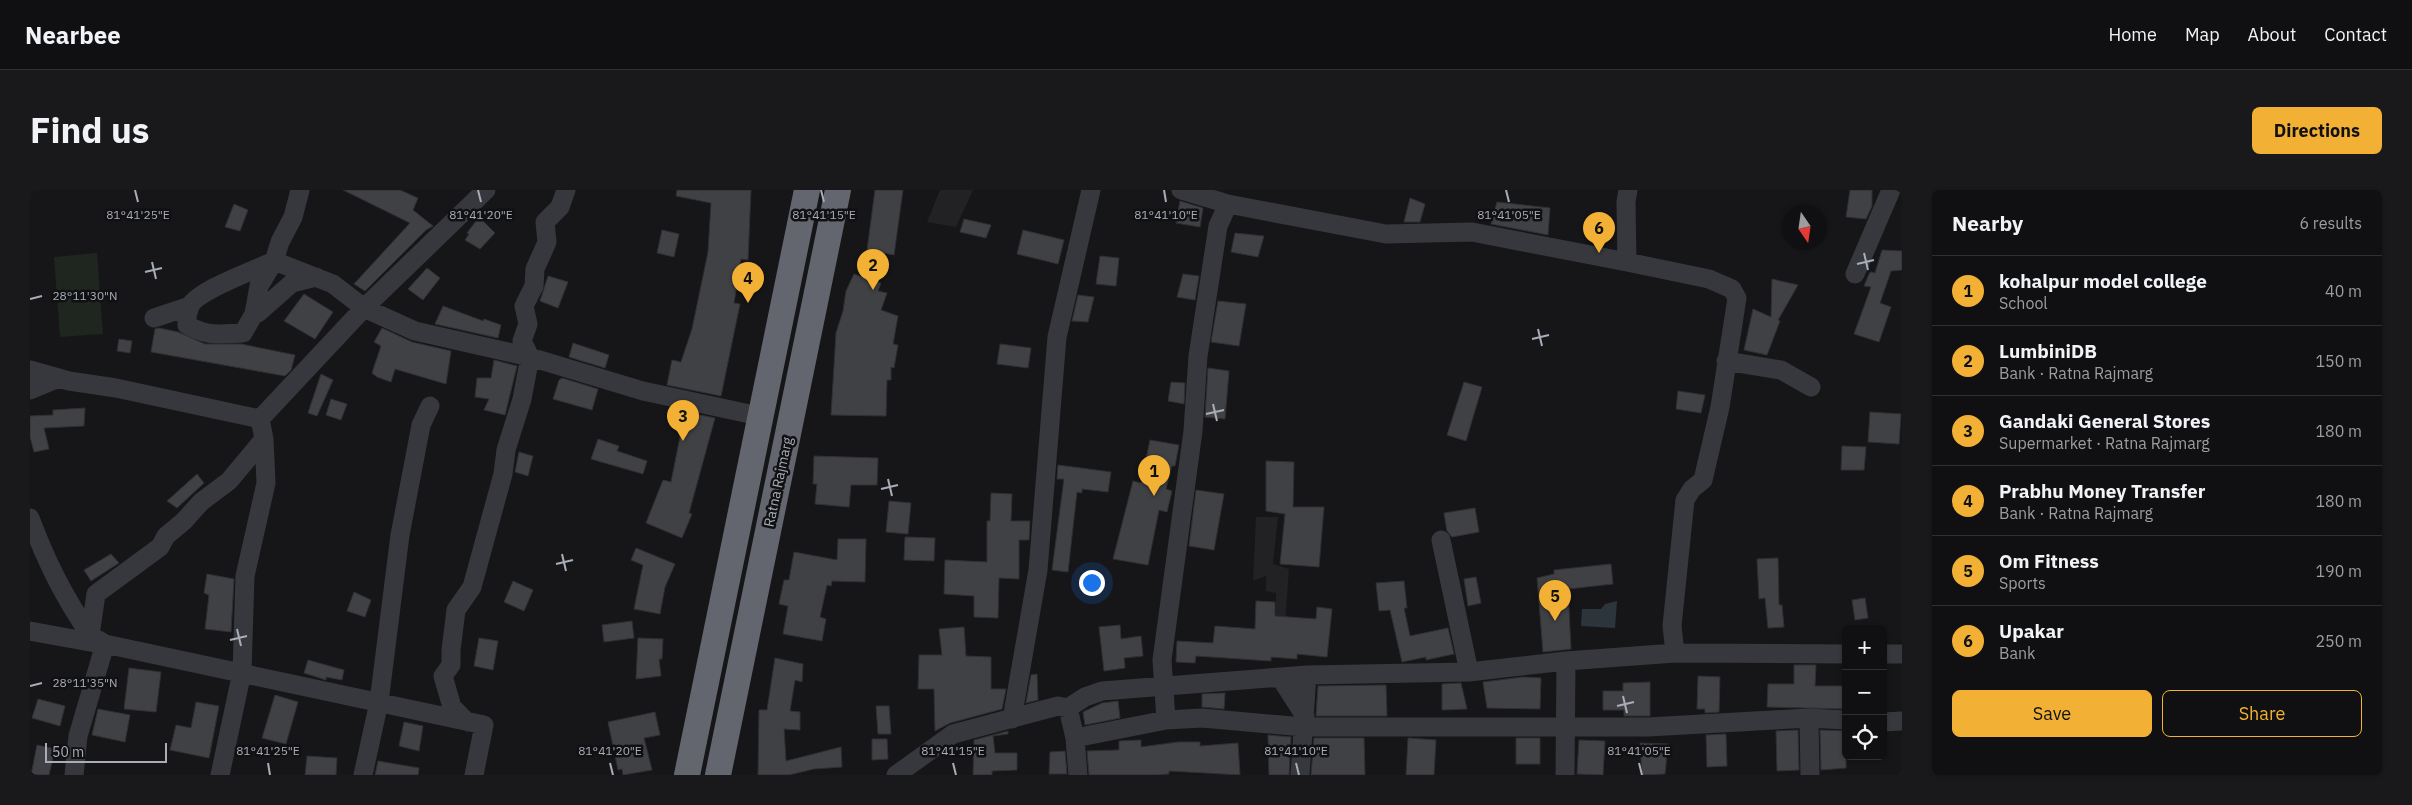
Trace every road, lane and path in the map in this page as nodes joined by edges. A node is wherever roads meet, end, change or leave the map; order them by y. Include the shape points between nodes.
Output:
1 (300, 190) edge
2 (486, 190) edge
3 (566, 190) edge
4 (807, 190) edge
5 (838, 190) edge
6 (1091, 190) edge
7 (1181, 190) edge
8 (1628, 190) edge
9 (1891, 190) edge
10 (1228, 204) junction
11 (274, 261) junction
12 (1627, 262) junction
13 (1855, 274) dead end
14 (316, 277) junction
15 (190, 306) junction
16 (364, 308) junction
17 (254, 314) junction
18 (154, 318) dead end
19 (530, 357) junction
20 (1726, 361) junction
21 (30, 370) edge
22 (59, 378) junction
23 (1811, 387) dead end
24 (30, 390) edge
25 (430, 406) dead end
26 (759, 416) junction
27 (260, 419) junction
28 (264, 439) junction
29 (30, 518) edge
30 (1441, 540) dead end
31 (30, 631) edge
32 (97, 639) junction
33 (1674, 653) junction
34 (1842, 654) edge
35 (1887, 654) edge
36 (1902, 654) edge
37 (1566, 661) junction
38 (242, 672) junction
39 (1469, 672) junction
40 (1308, 675) junction
41 (1280, 677) junction
42 (1165, 687) junction
43 (380, 702) junction
44 (1068, 708) junction
45 (1809, 718) junction
46 (1012, 719) junction
47 (1166, 720) junction
48 (1842, 720) edge
49 (467, 722) junction
50 (1305, 722) junction
51 (1887, 722) edge
52 (1902, 722) edge
53 (1564, 726) junction
54 (1075, 738) junction
55 (74, 775) edge
56 (220, 775) edge
57 (362, 775) edge
58 (474, 775) edge
59 (687, 775) edge
60 (718, 775) edge
61 (896, 775) edge
62 (1078, 775) edge
63 (1300, 775) edge
64 (1565, 775) edge
65 (1810, 775) edge

1 - 11 street
2 - 16 street
3 - 19 street via 560,208 545,222 547,242 535,269 534,286 524,306 528,324 522,341
4 - 26 highway
5 - 60 highway, Ratna Rajmarg
6 - 46 street via 1057,337 1038,570
7 - 10 street
8 - 12 street
9 - 13 street
10 - 12 street via 1386,234 1472,232
10 - 42 street via 1218,226 1198,356 1193,431 1162,660
11 - 14 street
11 - 15 street via 210,288 194,299
11 - 17 street via 259,286
12 - 20 street via 1709,279 1732,288 1737,298
14 - 16 street via 333,284
14 - 17 street via 292,283
15 - 17 street via 187,325 210,335 242,333
15 - 18 street
16 - 19 street via 415,331
16 - 27 street
19 - 26 street via 642,391
19 - 49 street via 522,399 506,450 492,522 472,586 456,610 452,665 443,676 452,707
20 - 23 street via 1780,370
20 - 33 street via 1720,407 1703,480 1692,489 1686,500 1672,626
21 - 22 street
22 - 24 street
22 - 27 street
25 - 43 street via 421,425 400,536
26 - 59 highway
27 - 28 street
28 - 32 street via 229,481 201,502 166,536 160,547 96,594
28 - 38 street via 266,483 245,576
29 - 32 street via 46,562 64,596
30 - 39 street
31 - 32 street
32 - 38 street
32 - 55 street via 78,736
33 - 34 street
33 - 37 street
35 - 36 street
37 - 39 street
37 - 53 street
38 - 43 street
38 - 56 street
39 - 40 street
40 - 41 street
40 - 50 street
41 - 42 street
41 - 50 street
42 - 44 street via 1102,691
42 - 47 street
43 - 49 street
43 - 57 street
44 - 46 street via 1058,706
44 - 54 street
45 - 48 street
45 - 53 street via 1680,726
45 - 65 street
46 - 61 street via 953,734
47 - 50 street via 1202,718
47 - 54 street
49 - 58 street via 484,725
50 - 53 street
50 - 63 street
51 - 52 street
53 - 64 street
54 - 62 street

